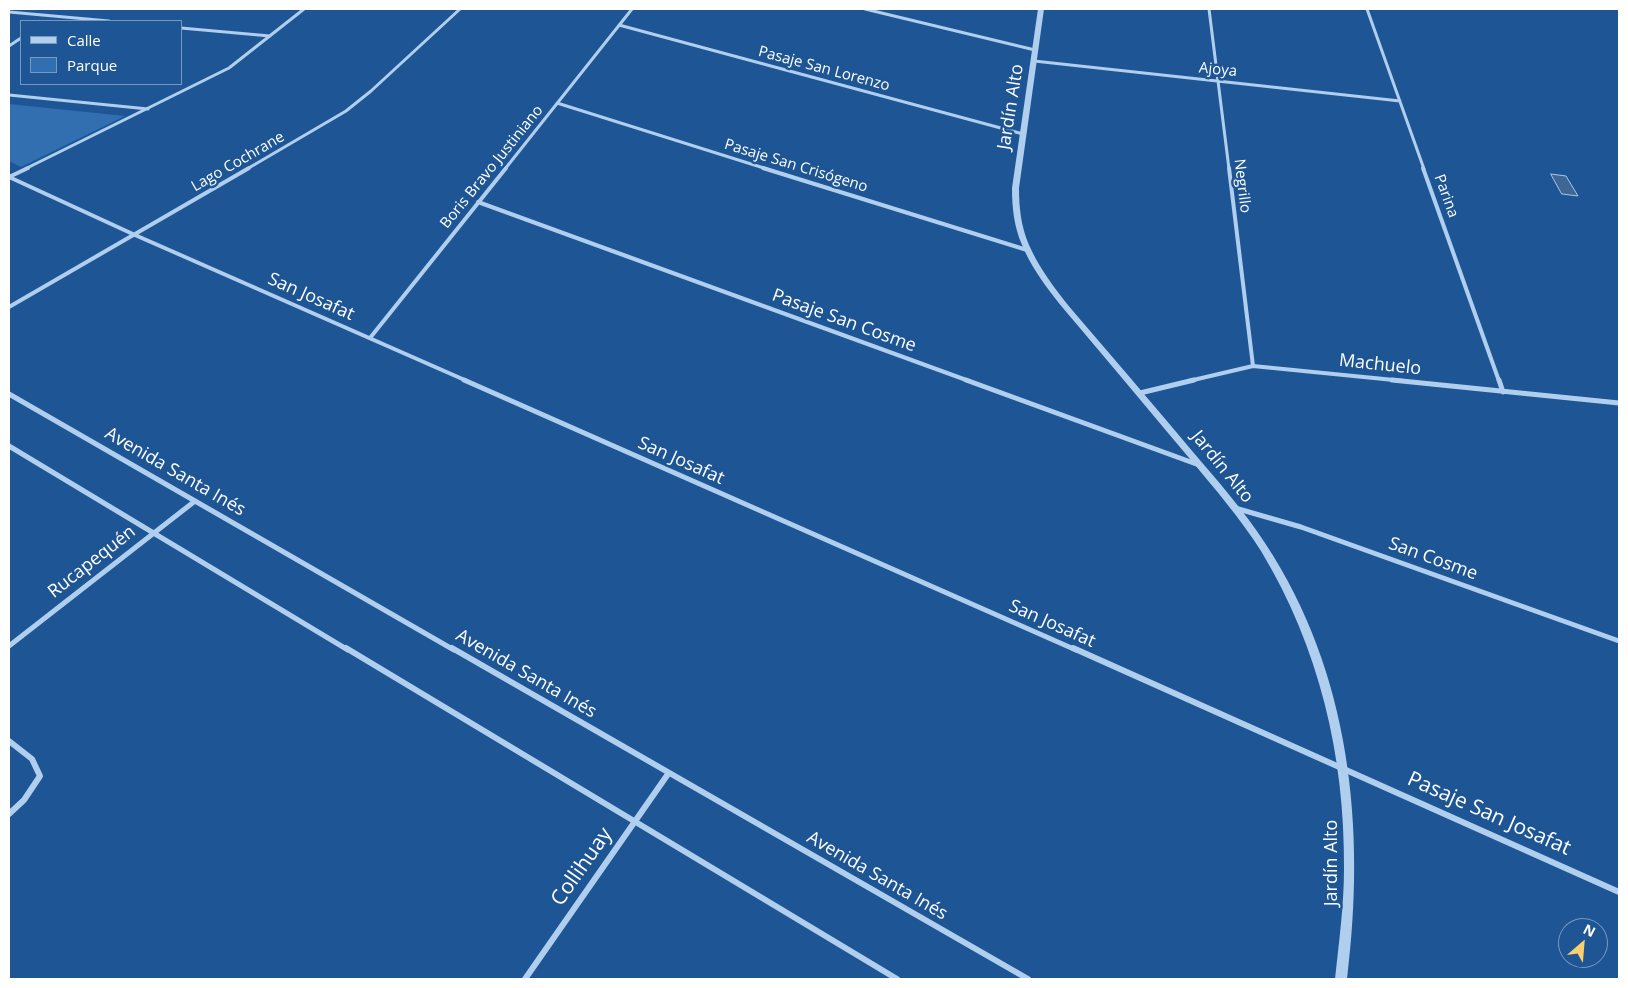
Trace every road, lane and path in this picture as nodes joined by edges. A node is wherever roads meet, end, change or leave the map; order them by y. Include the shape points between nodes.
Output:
1 (304, 9) edge
2 (460, 9) edge
3 (632, 9) edge
4 (865, 9) edge
5 (1041, 9) edge
6 (1209, 9) edge
7 (1367, 9) edge
8 (9, 12) edge
9 (56, 16) junction
10 (50, 20) edge
11 (98, 20) edge
12 (619, 26) junction
13 (182, 28) edge
14 (270, 36) junction
15 (20, 39) edge
16 (9, 46) edge
17 (1036, 50) junction
18 (1034, 61) junction
19 (1217, 82) junction
20 (9, 96) edge
21 (1400, 101) junction
22 (557, 103) junction
23 (148, 109) junction
24 (1023, 134) junction
25 (9, 177) edge
26 (478, 202) junction
27 (136, 235) junction
28 (1027, 250) junction
29 (9, 307) edge
30 (370, 338) junction
31 (1252, 366) junction
32 (1503, 392) junction
33 (1140, 393) junction
34 (9, 394) edge
35 (1619, 404) edge
36 (9, 446) edge
37 (1200, 465) junction
38 (195, 501) junction
39 (1235, 508) junction
40 (155, 532) junction
41 (1619, 641) edge
42 (9, 646) edge
43 (9, 741) edge
44 (1344, 768) junction
45 (668, 774) junction
46 (9, 814) edge
47 (635, 821) junction
48 (1619, 892) edge
49 (524, 979) edge
50 (897, 979) edge
51 (1028, 979) edge
52 (1341, 979) edge

1 - 14 street
2 - 27 street, Lago Cochrane via 371,92 346,111
3 - 12 street, Boris Bravo Justiniano
4 - 17 street
5 - 17 street, Jardín Alto
6 - 19 street, Negrillo
7 - 21 street, Parina
8 - 9 street
9 - 10 street
9 - 11 street
12 - 22 street, Boris Bravo Justiniano
12 - 24 street, Pasaje San Lorenzo
13 - 14 street
14 - 23 street via 229,68
15 - 16 street
17 - 18 street, Jardín Alto
18 - 19 street, Ajoya
18 - 24 street, Jardín Alto
19 - 21 street, Ajoya
19 - 31 street, Negrillo
20 - 23 street
21 - 32 street, Parina
22 - 26 street, Boris Bravo Justiniano
22 - 28 street, Pasaje San Crisógeno
23 - 25 street
24 - 28 street, Jardín Alto via 1016,207
25 - 27 street, San Josafat
26 - 30 street, Boris Bravo Justiniano
26 - 37 street, Pasaje San Cosme
27 - 29 street, Lago Cochrane
27 - 30 street, San Josafat
28 - 33 street, Jardín Alto via 1058,297
30 - 44 street, San Josafat
31 - 32 street, Machuelo
31 - 33 street, Machuelo
32 - 35 street, Machuelo
33 - 37 street, Jardín Alto
34 - 38 street, Avenida Santa Inés
36 - 40 street
37 - 39 street, Jardín Alto
38 - 40 street, Rucapequén
38 - 45 street, Avenida Santa Inés
39 - 41 street, San Cosme via 1301,527
39 - 44 street, Jardín Alto via 1264,550 1309,634 1336,721
40 - 42 street, Rucapequén
40 - 47 street
43 - 46 street via 32,759 40,776 24,800
44 - 48 street, Pasaje San Josafat
44 - 52 street, Jardín Alto via 1350,865
45 - 47 street, Collihuay
45 - 51 street, Avenida Santa Inés
47 - 49 street, Collihuay
47 - 50 street

